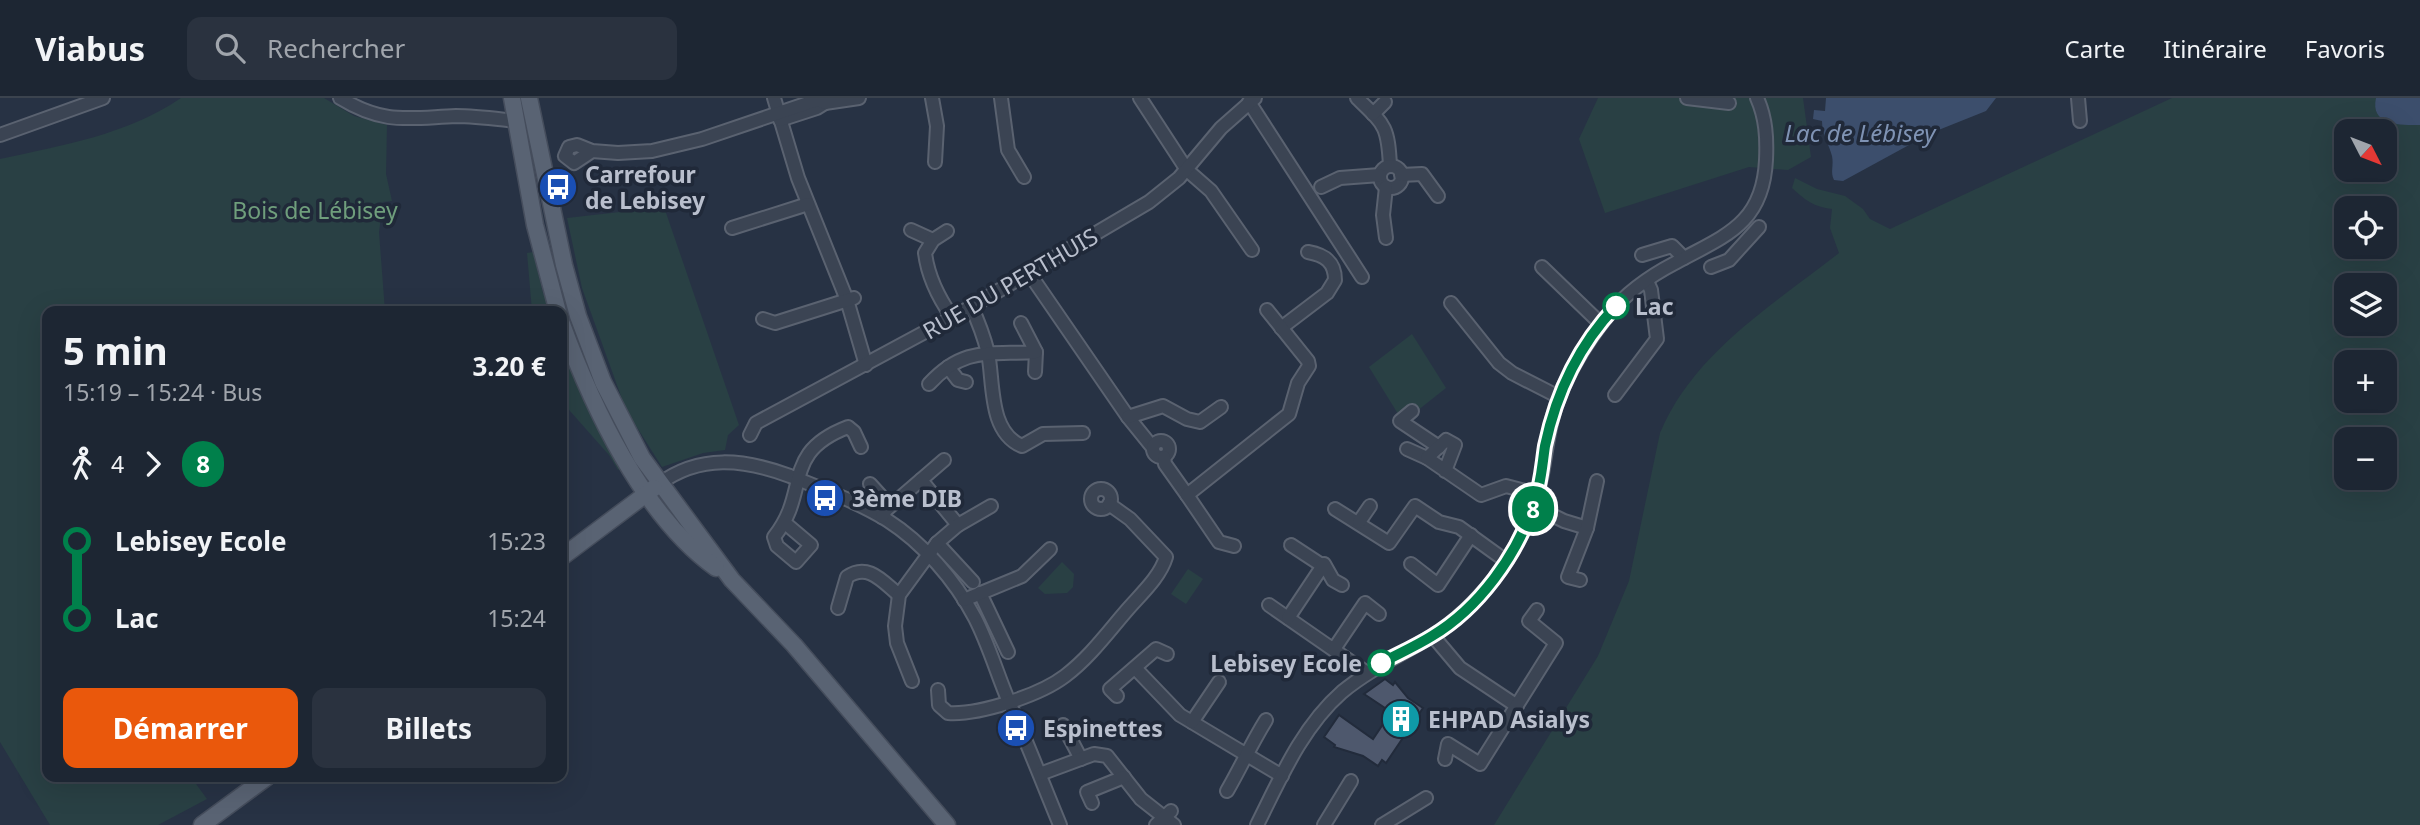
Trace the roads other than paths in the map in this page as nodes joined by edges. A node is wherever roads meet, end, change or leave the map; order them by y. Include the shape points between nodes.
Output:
1 (103, 98) edge
2 (340, 98) edge
3 (512, 98) edge
4 (529, 98) edge
5 (774, 98) edge
6 (859, 98) edge
7 (932, 98) edge
8 (1001, 98) edge
9 (1140, 98) edge
10 (1357, 98) edge
11 (1687, 98) edge
12 (1757, 98) edge
13 (2078, 98) edge
14 (1252, 100) edge
15 (1385, 102) dead end
16 (1729, 103) dead end
17 (1373, 114) junction
18 (779, 117) junction
19 (516, 121) junction
20 (2080, 121) dead end
21 (0, 135) edge
22 (592, 151) dead end
23 (935, 162) dead end
24 (1187, 170) junction
25 (1401, 175) junction
26 (1385, 176) junction
27 (1024, 177) dead end
28 (1321, 187) dead end
29 (1438, 196) dead end
30 (807, 204) junction
31 (1759, 227) dead end
32 (732, 228) dead end
33 (911, 230) dead end
34 (947, 231) dead end
35 (1726, 237) junction
36 (1386, 238) dead end
37 (933, 240) junction
38 (1252, 250) dead end
39 (1738, 250) junction
40 (1308, 252) dead end
41 (1642, 254) dead end
42 (1685, 258) junction
43 (1542, 267) dead end
44 (1711, 267) dead end
45 (1029, 273) junction
46 (1362, 277) dead end
47 (1647, 281) junction
48 (851, 299) junction
49 (1451, 303) dead end
50 (556, 306) edge
51 (971, 306) junction
52 (1267, 310) dead end
53 (952, 317) junction
54 (763, 319) dead end
55 (1021, 323) dead end
56 (1601, 324) junction
57 (1281, 328) junction
58 (567, 336) edge
59 (988, 352) junction
60 (1036, 352) junction
61 (866, 365) junction
62 (948, 367) junction
63 (1035, 372) dead end
64 (966, 382) dead end
65 (929, 384) dead end
66 (1615, 395) dead end
67 (1559, 397) junction
68 (1221, 407) dead end
69 (1412, 411) dead end
70 (1128, 417) junction
71 (1083, 433) dead end
72 (750, 435) dead end
73 (861, 447) dead end
74 (1439, 447) junction
75 (1407, 449) dead end
76 (1427, 458) junction
77 (944, 460) dead end
78 (1445, 471) junction
79 (799, 480) junction
80 (921, 480) junction
81 (1597, 481) dead end
82 (870, 484) dead end
83 (653, 488) junction
84 (1490, 494) junction
85 (1187, 495) junction
86 (1536, 500) junction
87 (1109, 504) dead end
88 (991, 506) dead end
89 (1370, 506) dead end
90 (1489, 508) dead end
91 (1335, 509) dead end
92 (886, 512) junction
93 (1359, 522) junction
94 (785, 523) dead end
95 (958, 525) junction
96 (1587, 528) junction
97 (1471, 535) junction
98 (937, 543) junction
99 (1291, 545) dead end
100 (1234, 546) dead end
101 (1050, 549) dead end
102 (567, 552) edge
103 (928, 555) junction
104 (1506, 561) junction
105 (1411, 564) dead end
106 (1323, 566) junction
107 (1580, 580) dead end
108 (1342, 585) dead end
109 (976, 587) junction
110 (900, 595) junction
111 (964, 600) junction
112 (1269, 605) dead end
113 (838, 608) dead end
114 (1537, 610) dead end
115 (1380, 614) dead end
116 (1288, 618) junction
117 (1433, 636) junction
118 (1335, 649) junction
119 (1008, 652) dead end
120 (1167, 654) dead end
121 (1135, 668) junction
122 (1367, 673) junction
123 (912, 681) dead end
124 (1219, 682) dead end
125 (938, 690) dead end
126 (1116, 696) dead end
127 (1009, 701) junction
128 (1517, 706) junction
129 (1266, 720) dead end
130 (1192, 722) junction
131 (1063, 725) dead end
132 (1245, 754) junction
133 (1081, 759) junction
134 (1445, 760) dead end
135 (1040, 774) junction
136 (1282, 776) junction
137 (1124, 777) junction
138 (1351, 780) dead end
139 (260, 782) edge
140 (1227, 791) dead end
141 (1426, 798) dead end
142 (1092, 803) dead end
143 (1401, 813) junction
144 (1166, 820) edge
145 (202, 825) edge
146 (947, 825) edge
147 (1060, 825) edge
148 (1257, 825) edge
149 (1324, 825) edge
150 (1382, 825) edge
151 (1408, 825) edge

1 - 21 street
2 - 19 street via 374,115 398,120 479,117
3 - 19 main road
4 - 83 main road via 564,265 585,338
5 - 18 street
6 - 18 street
7 - 23 street via 937,126
8 - 27 street via 1008,150
9 - 24 street
10 - 17 street
11 - 16 street
12 - 35 street via 1766,125 1763,189 1752,211
13 - 20 street
14 - 24 street, RUE DU PERTHUIS via 1221,128
14 - 46 street, RUE DU PERTHUIS
15 - 17 street
17 - 26 street via 1386,130
18 - 22 street via 652,151
18 - 30 street
19 - 50 main road via 535,225
24 - 38 street via 1212,191
24 - 45 street, RUE DU PERTHUIS via 1149,202
25 - 26 street via 1396,167
25 - 26 street via 1393,188
25 - 29 street via 1422,174
26 - 28 street via 1340,178
26 - 36 street
30 - 32 street
30 - 48 street
31 - 39 street
33 - 37 street
34 - 37 street
35 - 39 street
35 - 42 street
37 - 53 street via 925,253 927,272
39 - 44 street via 1729,260
40 - 57 street via 1330,262 1335,280 1327,293
41 - 42 street via 1672,246
42 - 47 street
43 - 56 street
45 - 51 street, RUE DU PERTHUIS
45 - 70 street
47 - 56 street
47 - 66 street via 1657,340
48 - 54 street via 775,323
48 - 61 street
49 - 67 street via 1499,363
51 - 53 street, RUE DU PERTHUIS
51 - 59 street
52 - 57 street
53 - 61 street, RUE DU PERTHUIS
55 - 60 street
56 - 67 street
57 - 85 street via 1309,366 1297,383 1289,414
58 - 83 main road via 614,441
59 - 60 street
59 - 62 street via 966,356
59 - 71 street via 997,417 1015,443 1026,446 1044,434
60 - 63 street
61 - 72 street, RUE DU PERTHUIS via 756,423
62 - 64 street via 958,380
62 - 65 street
67 - 86 street
68 - 70 street via 1200,422 1163,406
69 - 74 street via 1396,423
70 - 85 street via 1153,448 1157,442 1167,444 1165,464
73 - 79 street via 848,427 830,434 814,444
74 - 76 street
74 - 78 street via 1447,440 1455,445
75 - 76 street
76 - 78 street
77 - 80 street
78 - 84 street via 1481,495
79 - 83 street via 752,464 719,461 682,470
79 - 92 street
79 - 94 street
80 - 92 street via 898,491
80 - 95 street
81 - 96 street
82 - 92 street
83 - 102 main road
83 - 146 main road
84 - 86 street via 1505,481
84 - 90 street
85 - 100 street via 1219,542
86 - 96 street via 1564,521
86 - 104 street
87 - 127 street via 1163,553 1163,565 1096,648 1068,674
88 - 95 street
89 - 93 street
91 - 93 street
92 - 103 street
93 - 97 street via 1389,543 1415,506 1438,522
95 - 98 street
96 - 107 street via 1568,577
97 - 104 street
97 - 105 street via 1437,585
98 - 103 street
98 - 109 street
99 - 106 street
101 - 109 street via 1022,576
103 - 110 street
103 - 111 street
104 - 117 street via 1468,608
106 - 108 street
106 - 116 street
109 - 111 street
109 - 119 street
110 - 113 street via 862,570 848,577
110 - 123 street via 897,643
111 - 127 street
112 - 116 street
114 - 128 street via 1528,621 1556,643
115 - 118 street via 1365,603
116 - 118 street
117 - 122 street
117 - 128 street via 1467,674
118 - 122 street
120 - 121 street via 1156,649
121 - 126 street via 1111,689
121 - 130 street via 1167,704
122 - 136 street via 1321,714
124 - 130 street
125 - 127 street via 939,705 948,713
127 - 135 street
128 - 134 street via 1480,764 1448,744
129 - 132 street
130 - 132 street
131 - 133 street
132 - 136 street
132 - 140 street
133 - 135 street
133 - 137 street via 1107,756
135 - 147 street
136 - 148 street
137 - 142 street via 1087,792
137 - 144 street
138 - 149 street
139 - 145 main road
141 - 143 street
143 - 150 street
143 - 151 street

